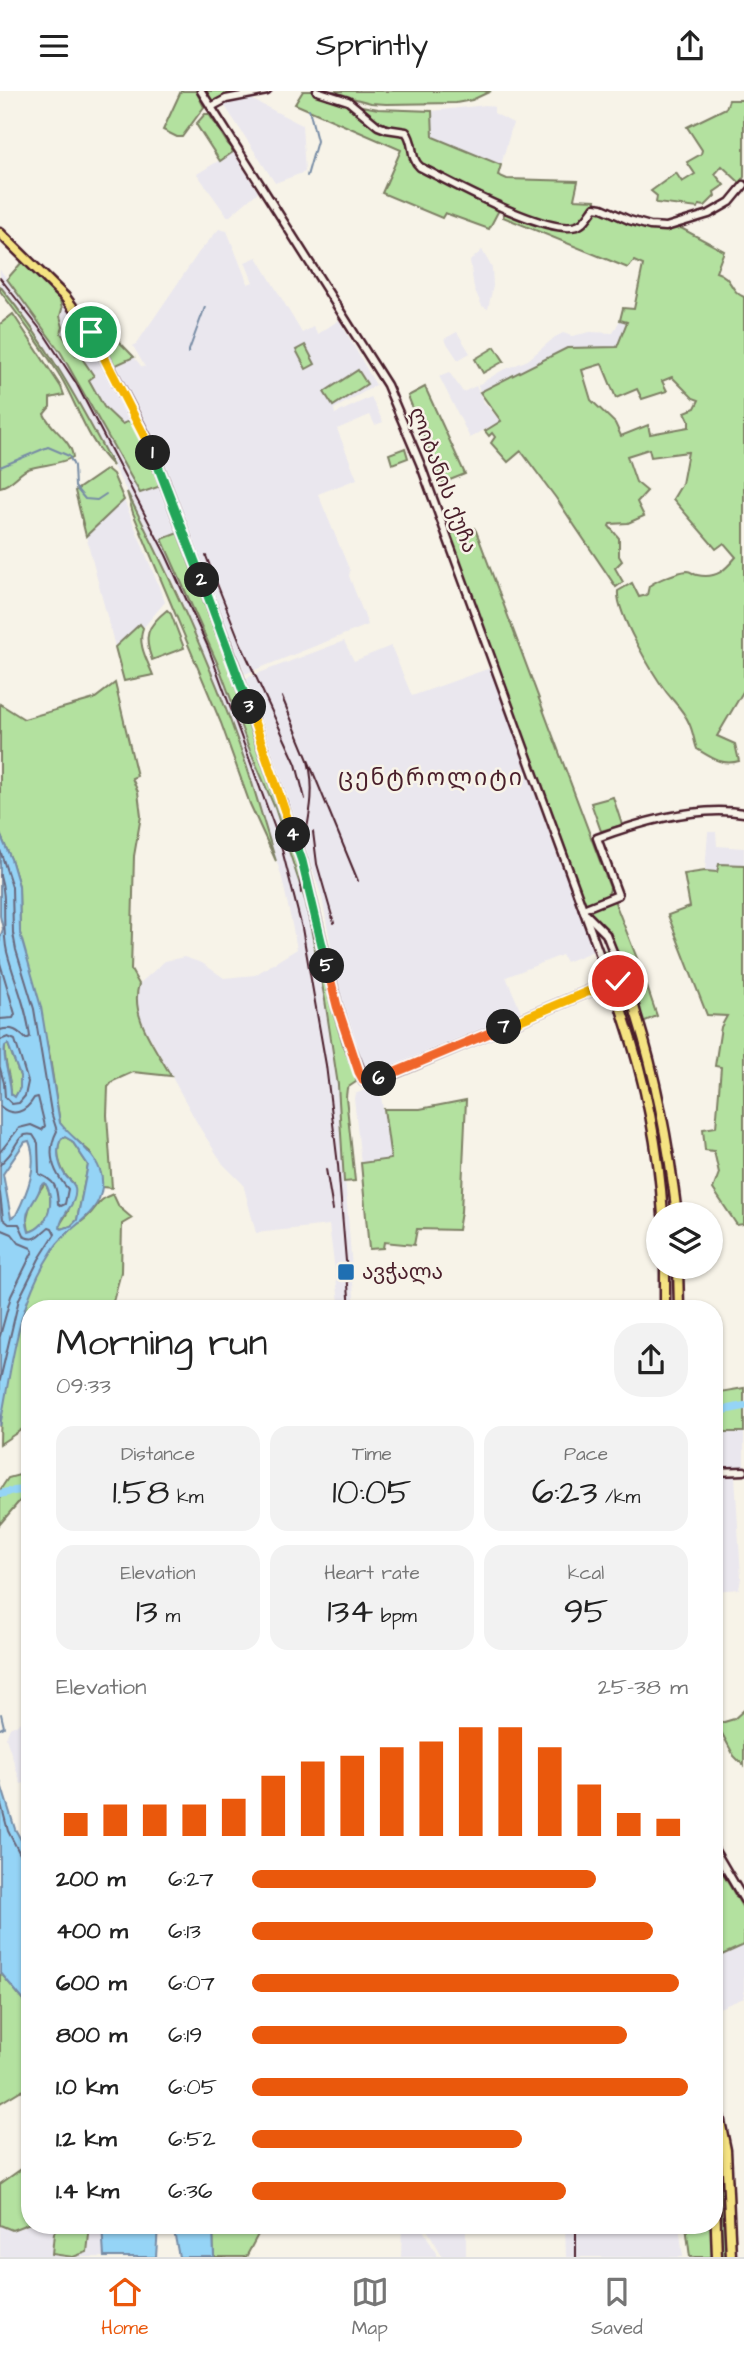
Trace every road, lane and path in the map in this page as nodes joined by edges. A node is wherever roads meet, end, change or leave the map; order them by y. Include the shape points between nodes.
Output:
1 (201, 91) edge
2 (267, 91) edge
3 (317, 91) edge
4 (211, 107) junction
5 (744, 185) edge
6 (0, 233) edge
7 (744, 813) edge
8 (584, 912) junction
9 (613, 949) junction
10 (600, 954) junction
11 (610, 983) junction
12 (627, 989) junction
13 (662, 1202) edge
14 (675, 1202) edge
15 (665, 1279) edge
16 (678, 1279) edge
17 (665, 1300) edge
18 (679, 1300) edge
19 (744, 1471) edge
20 (723, 1472) edge
21 (723, 1864) edge
22 (744, 1900) edge
23 (723, 2136) edge
24 (716, 2234) edge
25 (717, 2257) edge
26 (731, 2257) edge

1 - 4 street, ლიბანის ქუჩა
2 - 4 street via 226,99
3 - 5 street via 348,101 386,129 406,132 412,156 420,166 539,223 573,227 595,208 602,208 629,220 666,227 709,214 730,202
4 - 8 street, ლიბანის ქუჩა via 392,395
6 - 11 main road via 65,297 91,332 151,447 302,861 337,1006 364,1081 378,1080
7 - 8 street via 726,810 664,818 597,838 618,895
8 - 9 street, ლიბანის ქუჩა via 606,934
8 - 10 street, ლიბანის ქუჩა
9 - 10 street via 605,945
9 - 12 street, ლიბანის ქუჩა
10 - 11 street, ლიბანის ქუჩა
11 - 12 main road via 622,983
11 - 13 main road via 642,1080
12 - 14 main road via 657,1095
15 - 17 main road
16 - 18 main road
19 - 20 street
21 - 22 street
23 - 26 main road
24 - 25 main road

